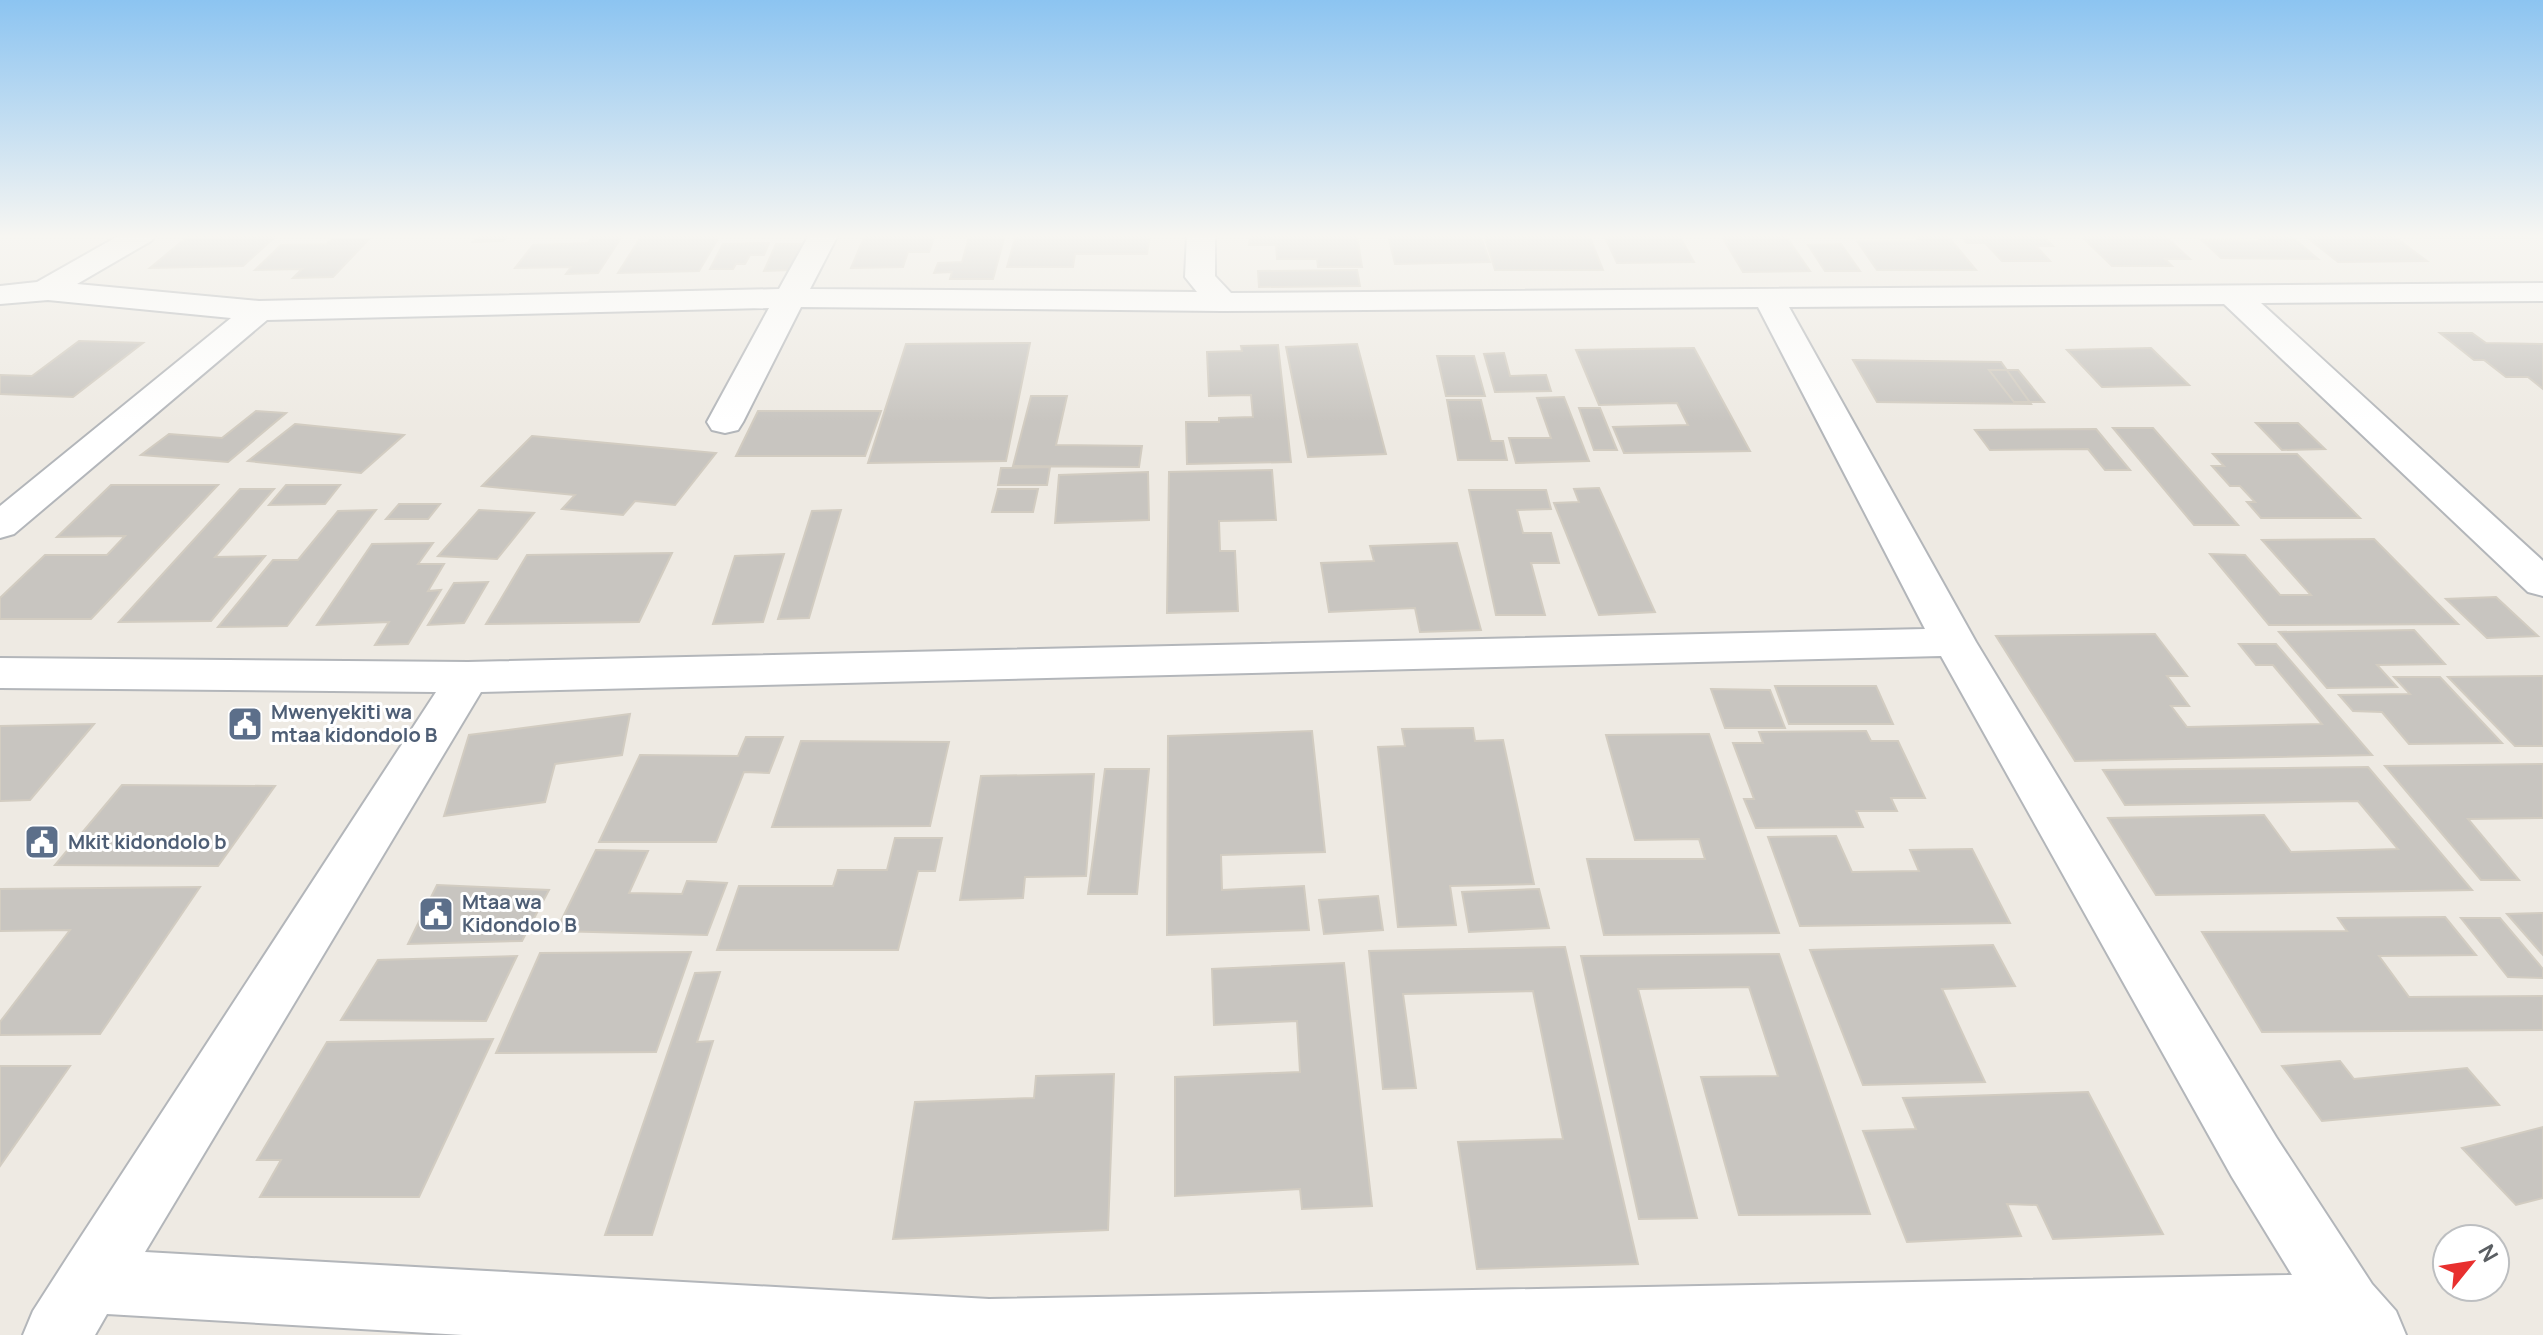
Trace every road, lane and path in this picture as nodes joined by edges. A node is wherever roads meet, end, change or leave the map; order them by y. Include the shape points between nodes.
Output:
1 (31, 297) edge
2 (119, 297) edge
3 (1218, 297) edge
4 (1900, 297) edge
5 (2236, 297) edge
6 (788, 298) junction
7 (1769, 299) junction
8 (1222, 302) junction
9 (259, 311) junction
10 (0, 314) edge
11 (725, 422) dead end
12 (0, 526) edge
13 (2543, 583) edge
14 (1954, 642) junction
15 (0, 673) edge
16 (468, 677) junction
17 (90, 1281) junction
18 (2361, 1321) edge
19 (988, 1333) edge
20 (57, 1335) edge

1 - 10 street
2 - 9 street
3 - 8 street
4 - 7 street
5 - 13 street
6 - 8 street
6 - 9 street
6 - 11 street
7 - 8 street
7 - 14 street
9 - 12 street
14 - 16 street
14 - 18 street via 2246,1144
15 - 16 street
16 - 17 street
17 - 19 street
17 - 20 street
18 - 19 street

